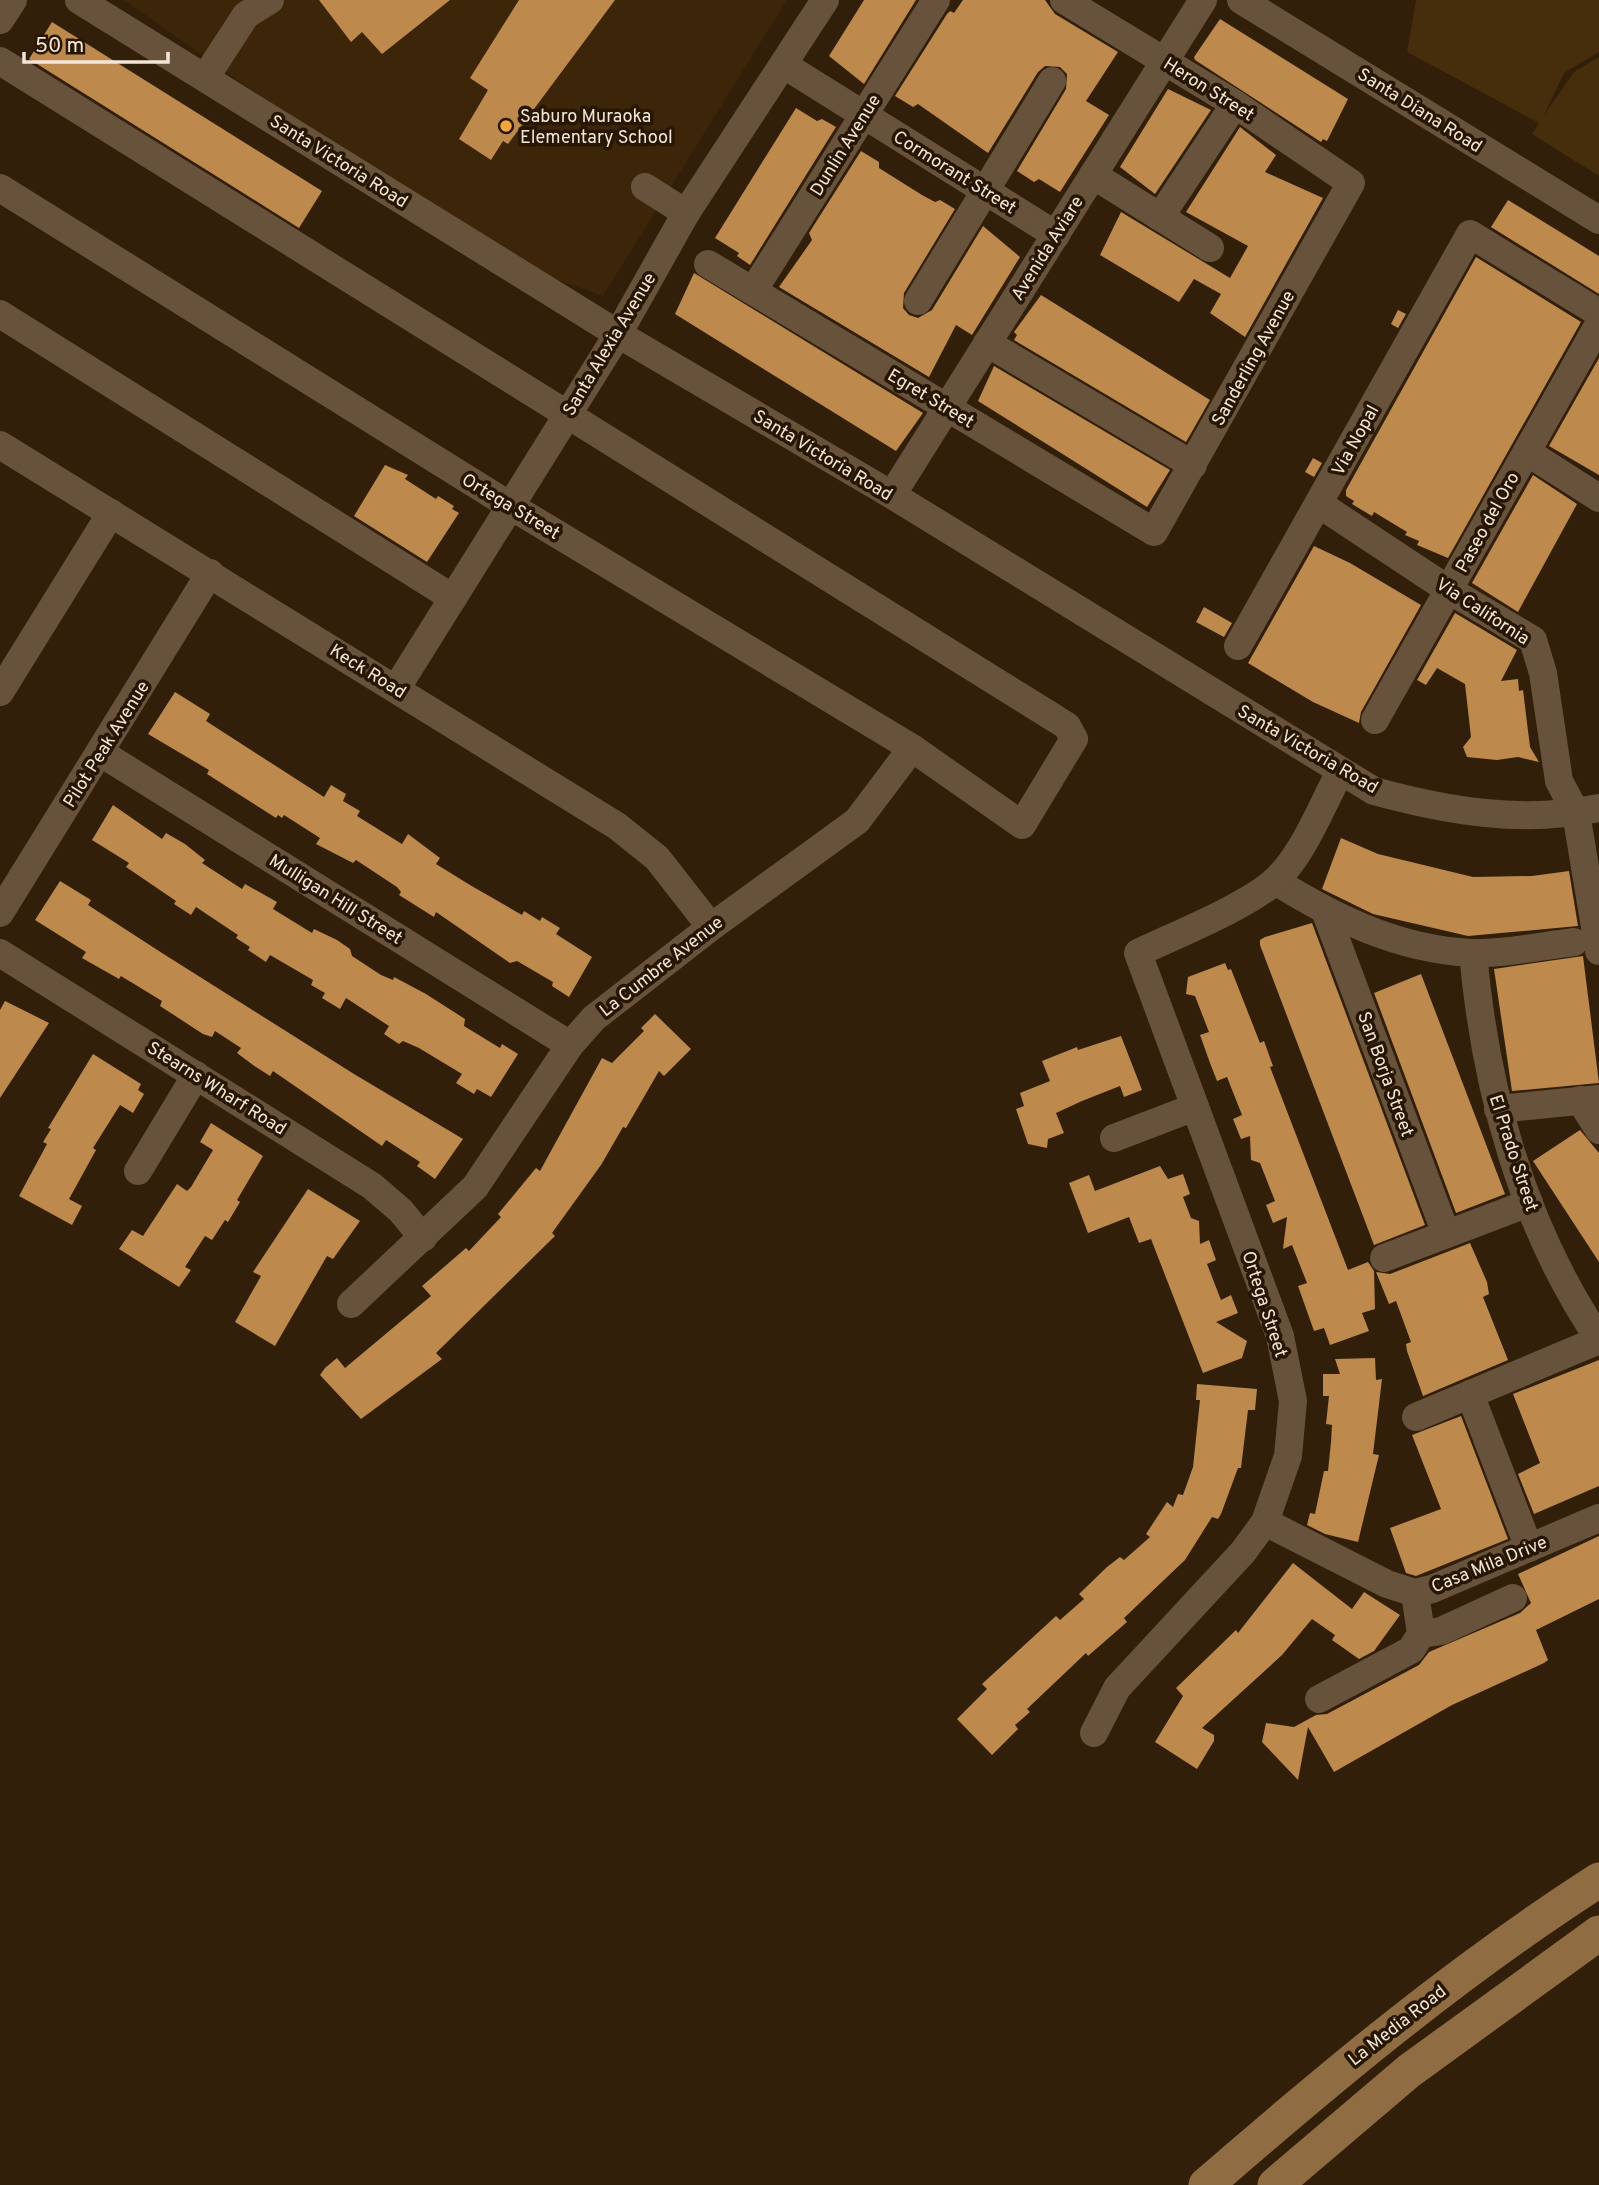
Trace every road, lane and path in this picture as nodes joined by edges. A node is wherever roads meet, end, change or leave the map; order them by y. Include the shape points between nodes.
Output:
1 (13, 0) edge
2 (79, 0) edge
3 (270, 0) edge
4 (824, 0) edge
5 (936, 0) edge
6 (1064, 0) edge
7 (1203, 0) edge
8 (1241, 0) edge
9 (0, 20) edge
10 (0, 61) edge
11 (1165, 61) junction
12 (784, 65) junction
13 (205, 78) junction
14 (1052, 82) dead end
15 (1235, 104) junction
16 (864, 115) junction
17 (1093, 175) junction
18 (1350, 183) joint
19 (645, 187) dead end
20 (0, 188) edge
21 (986, 191) junction
22 (686, 213) junction
23 (1160, 217) junction
24 (1599, 220) edge
25 (1056, 235) junction
26 (1210, 248) dead end
27 (708, 264) dead end
28 (753, 291) junction
29 (918, 301) dead end
30 (1599, 313) edge
31 (0, 314) edge
32 (1599, 324) edge
33 (618, 334) junction
34 (987, 343) junction
35 (947, 408) junction
36 (568, 413) junction
37 (1527, 452) junction
38 (3, 454) edge
39 (1193, 465) junction
40 (892, 495) junction
41 (1599, 498) edge
42 (1319, 504) junction
43 (509, 505) junction
44 (111, 513) junction
45 (1153, 532) joint
46 (211, 573) junction
47 (1449, 590) junction
48 (453, 598) junction
49 (1238, 646) dead end
50 (396, 689) junction
51 (0, 692) edge
52 (1375, 720) dead end
53 (912, 748) junction
54 (101, 753) junction
55 (1340, 772) junction
56 (1587, 811) edge
57 (1275, 881) junction
58 (0, 913) edge
59 (1326, 913) junction
60 (711, 927) junction
61 (1587, 947) edge
62 (0, 953) edge
63 (1473, 953) junction
64 (570, 1045) junction
65 (197, 1075) junction
66 (1589, 1100) edge
67 (1195, 1107) junction
68 (1498, 1109) junction
69 (1599, 1130) edge
70 (1114, 1138) dead end
71 (138, 1171) dead end
72 (1529, 1203) junction
73 (1446, 1234) junction
74 (423, 1238) junction
75 (1384, 1258) dead end
76 (351, 1304) dead end
77 (1599, 1339) edge
78 (1470, 1394) junction
79 (1416, 1417) dead end
80 (1599, 1518) edge
81 (1265, 1522) junction
82 (1529, 1548) junction
83 (1415, 1593) junction
84 (1513, 1598) dead end
85 (1421, 1634) junction
86 (1319, 1699) dead end
87 (1094, 1733) dead end
88 (1599, 1880) edge
89 (1599, 1933) edge
90 (1206, 2185) edge
91 (1275, 2185) edge

1 - 9 street
2 - 13 street, Santa Victoria Road
3 - 13 street via 246,15
4 - 12 street, Santa Alexia Avenue
5 - 16 street, Dunlin Avenue
6 - 11 street, Heron Street
7 - 11 street, Avenida Aviare
8 - 24 street, Santa Diana Road
10 - 36 street
11 - 15 street, Heron Street
11 - 17 street, Avenida Aviare
12 - 16 street, Cormorant Street
12 - 22 street, Santa Alexia Avenue
13 - 33 street, Santa Victoria Road
14 - 21 street
15 - 18 street, Heron Street
15 - 23 street
16 - 21 street, Cormorant Street
16 - 28 street, Dunlin Avenue
17 - 23 street
17 - 25 street, Avenida Aviare
18 - 39 street, Sanderling Avenue
19 - 22 street
20 - 43 street, Ortega Street
21 - 25 street, Cormorant Street
21 - 29 street
22 - 33 street, Santa Alexia Avenue
23 - 26 street
25 - 34 street, Avenida Aviare
27 - 28 street, Egret Street
28 - 35 street, Egret Street
30 - 42 street, Via Nopal via 1470,234
31 - 48 street
32 - 37 street, Paseo del Oro
33 - 36 street, Santa Alexia Avenue
33 - 40 street, Santa Victoria Road
34 - 35 street, Avenida Aviare
34 - 39 street
35 - 40 street, Avenida Aviare
35 - 45 street, Egret Street
36 - 43 street, Santa Alexia Avenue
36 - 53 street, Ortega Street via 1067,726 1074,739 1022,825
37 - 41 street
37 - 47 street, Paseo del Oro
38 - 44 street, Keck Road
39 - 45 street, Sanderling Avenue
40 - 55 street, Santa Victoria Road
42 - 47 street, Via California
42 - 49 street, Via Nopal
43 - 48 street, Santa Alexia Avenue
43 - 53 street, Ortega Street
44 - 46 street, Keck Road
44 - 51 street
46 - 50 street, Keck Road
46 - 54 street, Pilot Peak Avenue
47 - 52 street, Paseo del Oro
47 - 56 street, Via California via 1533,640 1543,673 1559,781
48 - 50 street, Santa Alexia Avenue
50 - 60 street, Keck Road via 639,842
53 - 60 street, La Cumbre Avenue via 856,821
54 - 58 street, Pilot Peak Avenue
54 - 64 street, Mulligan Hill Street
55 - 56 street, Santa Victoria Road via 1374,791 1438,809 1487,815
55 - 57 street
56 - 61 street, Via California
57 - 59 street
57 - 67 street, Ortega Street via 1138,953
59 - 63 street via 1373,934
59 - 73 street, San Borja Street
60 - 64 street, La Cumbre Avenue via 623,993
61 - 63 street
62 - 65 street, Stearns Wharf Road
63 - 68 street, El Prado Street via 1479,1020
64 - 74 street, La Cumbre Avenue via 489,1170
65 - 71 street
65 - 74 street, Stearns Wharf Road via 372,1186
66 - 68 street
66 - 69 street
67 - 70 street
67 - 81 street, Ortega Street via 1280,1336 1293,1401 1289,1456
68 - 72 street, El Prado Street
72 - 73 street
72 - 77 street, El Prado Street via 1555,1268
73 - 75 street
74 - 76 street, La Cumbre Avenue
77 - 78 street
78 - 79 street
78 - 82 street
80 - 82 street, Casa Mila Drive
81 - 83 street, Casa Mila Drive via 1387,1584
81 - 87 street, Ortega Street via 1243,1552 1117,1688
82 - 83 street, Casa Mila Drive
83 - 85 street
84 - 85 street via 1441,1631
85 - 86 street via 1410,1650
88 - 90 main road, La Media Road via 1489,1954 1355,2056
89 - 91 main road via 1409,2071

